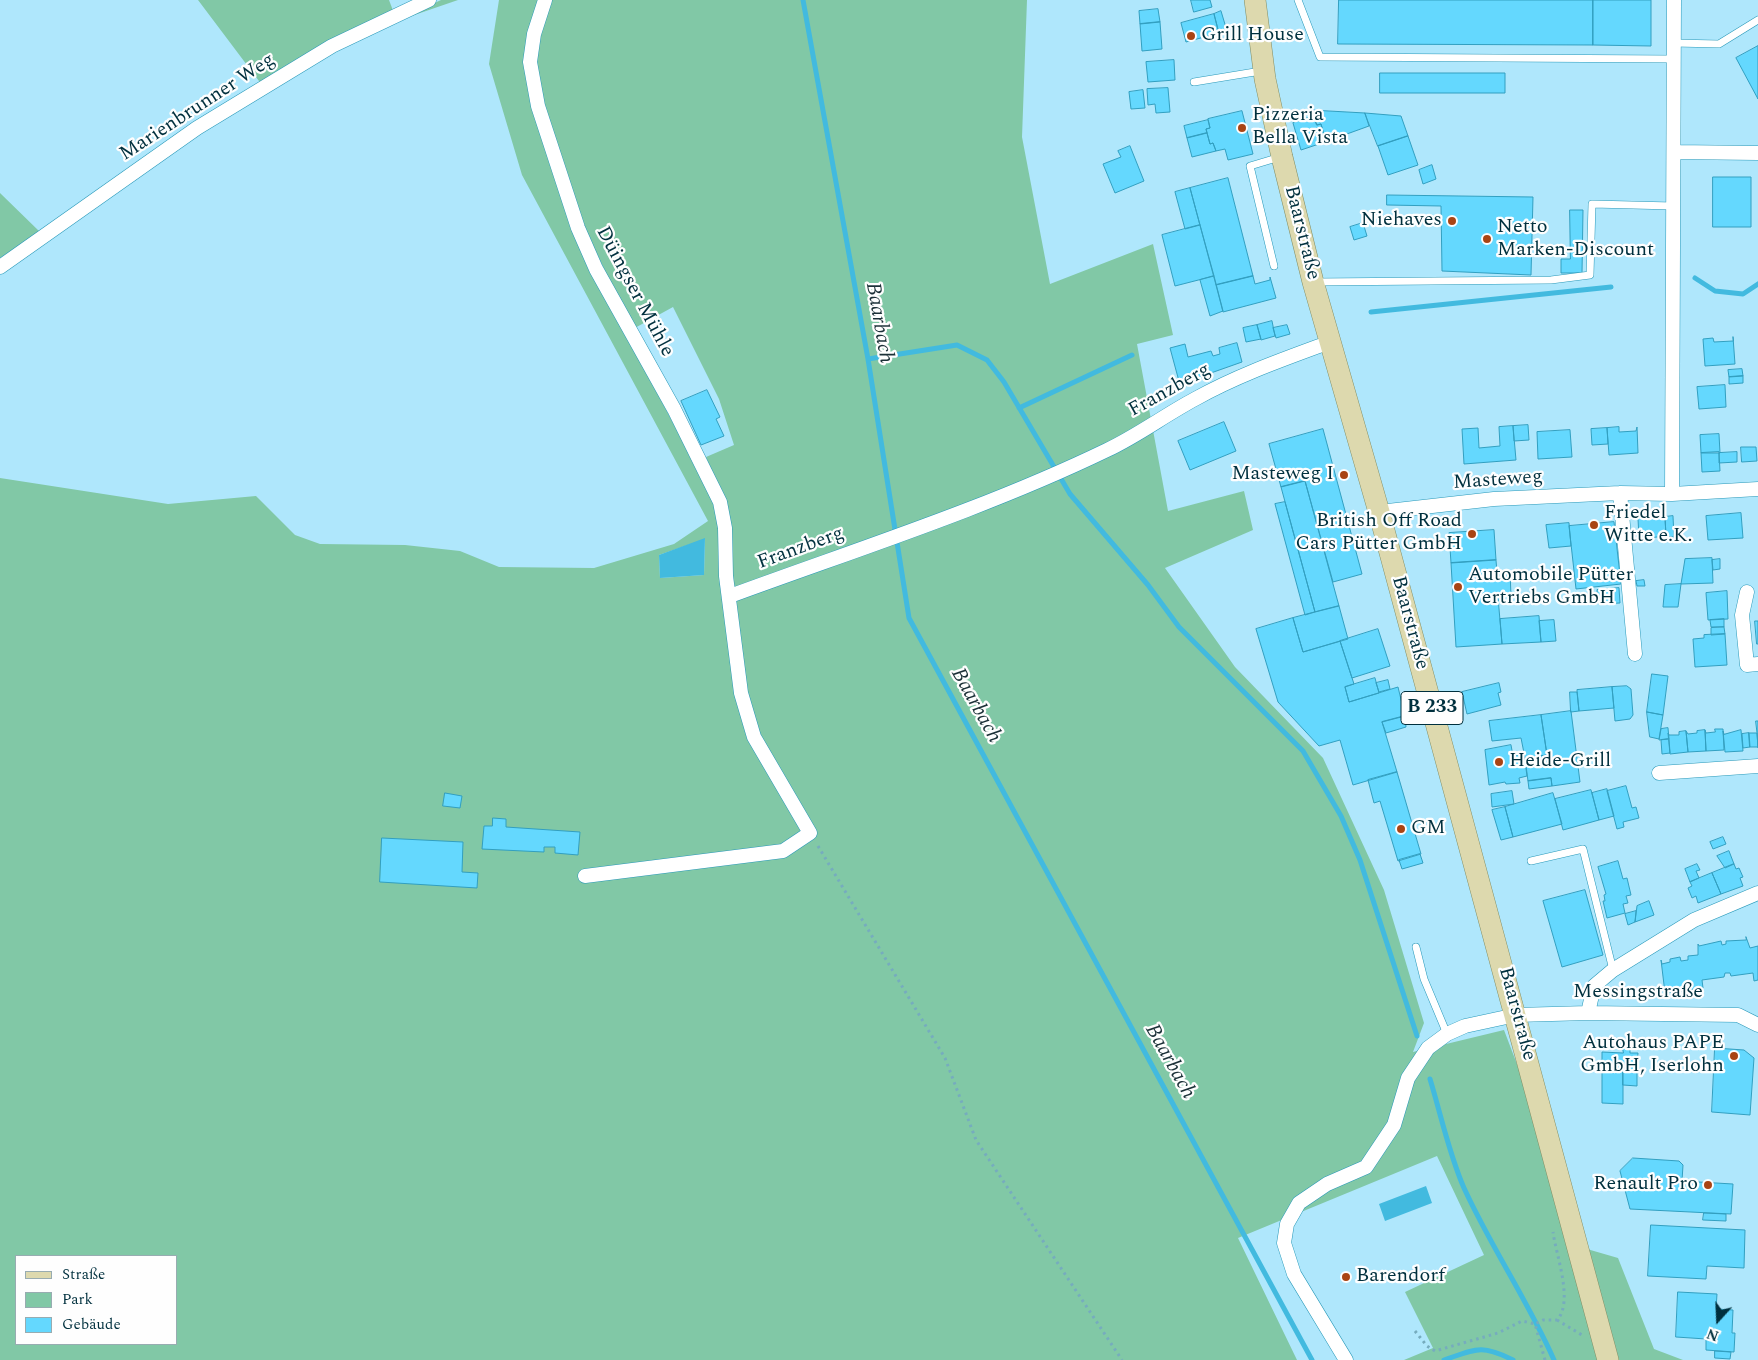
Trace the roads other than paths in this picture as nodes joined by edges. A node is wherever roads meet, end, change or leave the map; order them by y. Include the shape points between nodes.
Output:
1 (429, 0) edge
2 (545, 0) edge
3 (1255, 0) edge
4 (1298, 0) edge
5 (1674, 0) edge
6 (1758, 20) edge
7 (1674, 42) junction
8 (1674, 59) junction
9 (1264, 71) junction
10 (1194, 82) dead end
11 (1674, 152) junction
12 (1758, 153) edge
13 (1282, 156) junction
14 (1673, 206) junction
15 (1274, 266) dead end
16 (0, 267) edge
17 (1314, 282) junction
18 (1330, 342) junction
19 (1758, 489) edge
20 (1620, 493) junction
21 (1672, 494) junction
22 (1380, 512) junction
23 (1747, 592) dead end
24 (730, 596) junction
25 (1635, 654) dead end
26 (1758, 664) edge
27 (1758, 766) edge
28 (1659, 773) dead end
29 (1532, 861) dead end
30 (584, 876) dead end
31 (1758, 893) edge
32 (1416, 947) dead end
33 (1613, 970) junction
34 (1588, 1013) junction
35 (1516, 1014) junction
36 (1758, 1025) edge
37 (1447, 1034) junction
38 (1346, 1360) edge
39 (1608, 1360) edge

1 - 16 street, Marienbrunner Weg via 332,46 197,128
2 - 24 street, Düingser Mühle via 534,34 530,62 538,106 578,228 596,269 674,409 720,502
3 - 9 main road, Baarstraße / B 233
4 - 8 lane via 1320,57
5 - 7 street
6 - 7 lane via 1719,44
7 - 8 street
8 - 11 street
9 - 10 lane
9 - 13 main road, Baarstraße / B 233
11 - 12 street
11 - 14 street
13 - 15 lane via 1250,166
13 - 17 main road, Baarstraße / B 233
14 - 17 lane via 1592,204 1590,275 1551,280
14 - 21 street
17 - 18 main road, Baarstraße / B 233
18 - 22 main road, Baarstraße / B 233
18 - 24 street, Franzberg via 1238,376 1108,450 1047,476
19 - 21 street, Masteweg
20 - 21 street, Masteweg
20 - 22 street, Masteweg via 1494,500
20 - 25 street
22 - 35 main road, Baarstraße / B 233
23 - 26 street via 1742,615 1747,665
24 - 30 street via 741,693 754,737 810,833 783,852
27 - 28 street
29 - 33 lane via 1583,849
31 - 33 street via 1694,920
32 - 37 lane via 1424,979
33 - 34 street via 1594,986
34 - 35 street, Messingstraße
34 - 36 street, Messingstraße via 1738,1015
35 - 37 street, Messingstraße via 1465,1026
35 - 39 main road, Baarstraße / B 233
37 - 38 street, Messingstraße via 1428,1048 1408,1078 1394,1125 1366,1167 1327,1184 1299,1203 1287,1224 1284,1243 1294,1274

